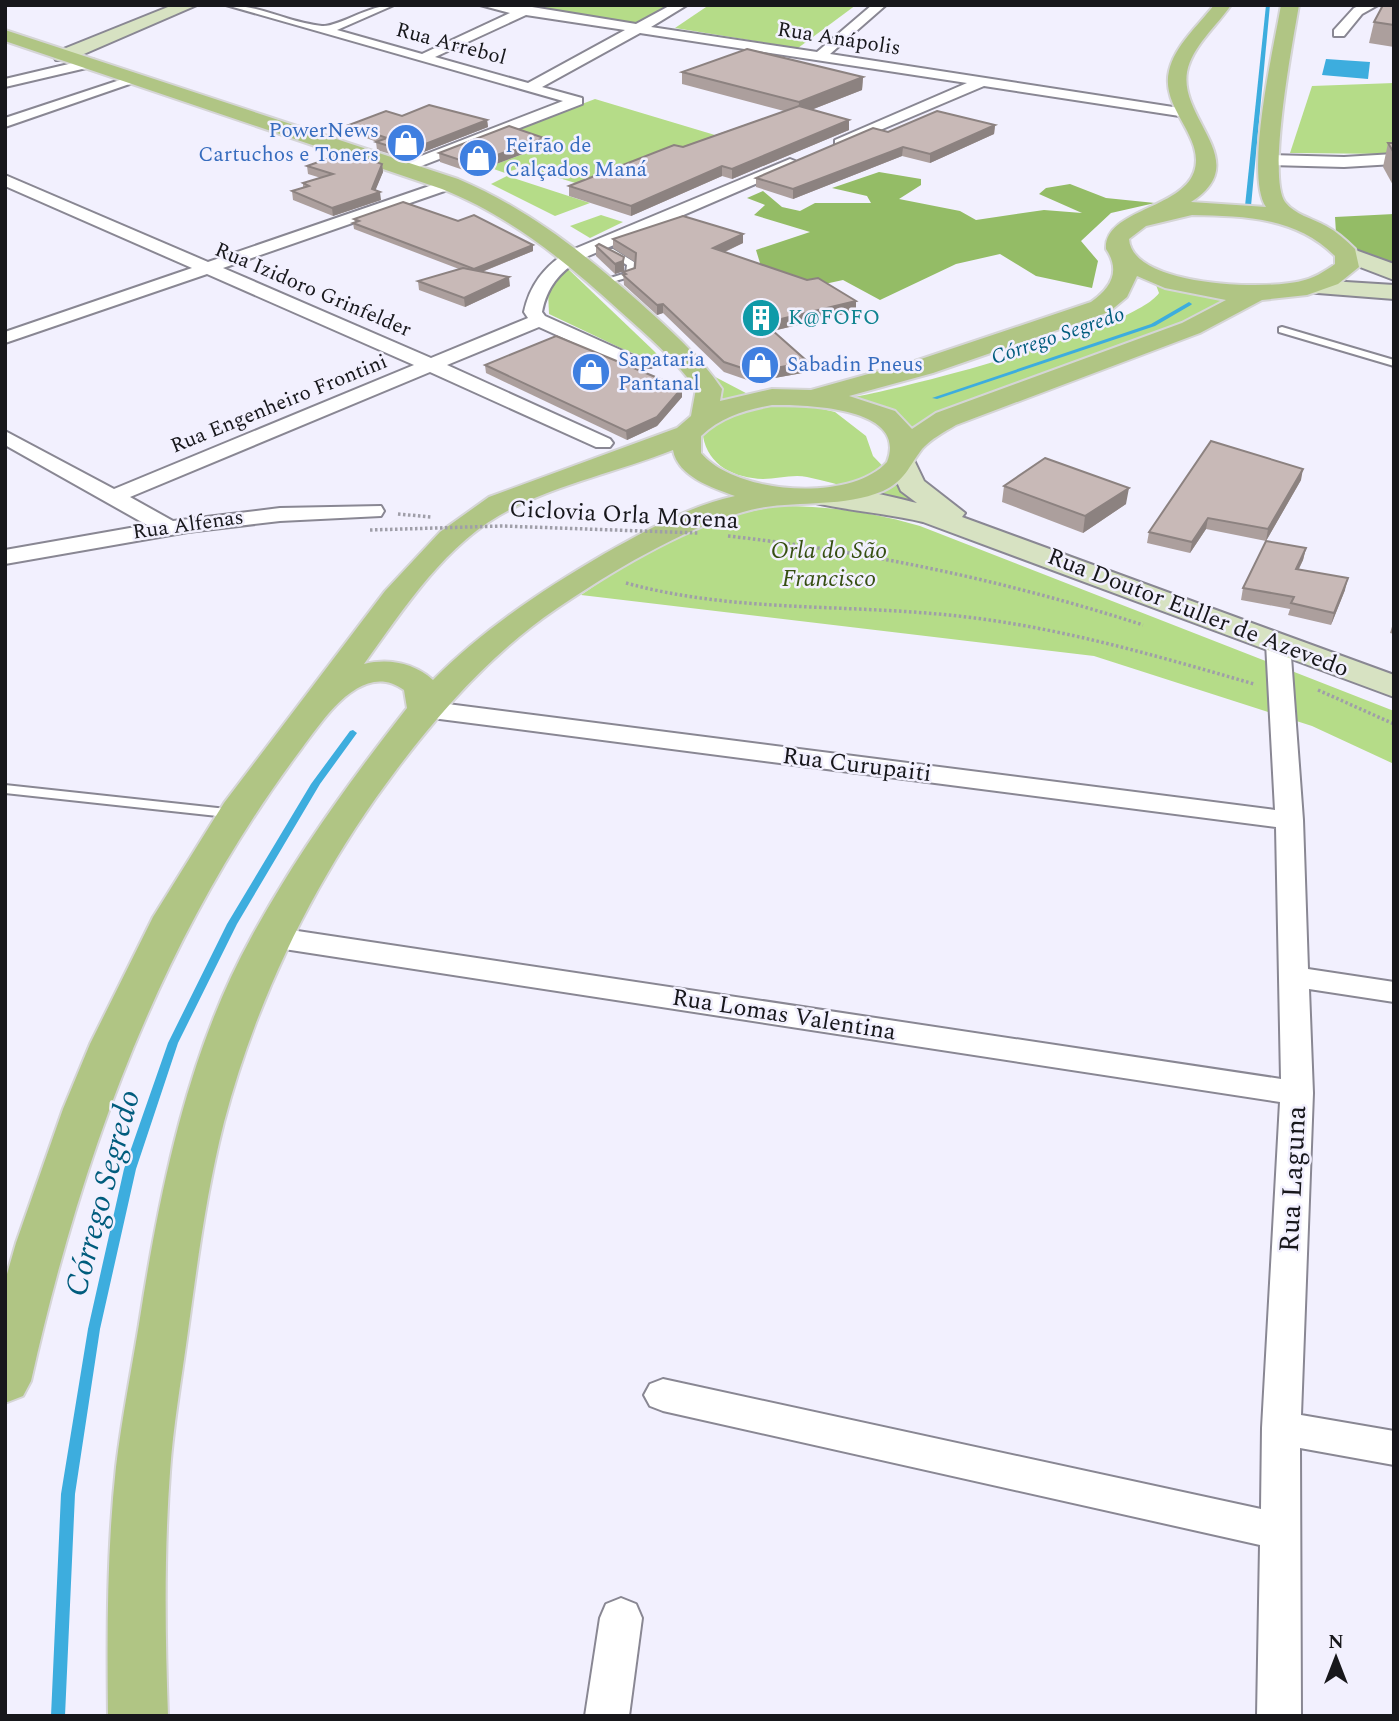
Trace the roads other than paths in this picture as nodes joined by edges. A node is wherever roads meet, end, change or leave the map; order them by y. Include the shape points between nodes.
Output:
1 (189, 5) edge
2 (232, 5) edge
3 (388, 5) edge
4 (486, 5) edge
5 (681, 5) edge
6 (880, 5) edge
7 (1223, 5) edge
8 (1290, 5) edge
9 (1373, 7) edge
10 (529, 8) edge
11 (1310, 13) dead end
12 (1192, 15) dead end
13 (639, 29) junction
14 (324, 31) junction
15 (1339, 33) dead end
16 (5, 35) edge
17 (1190, 42) junction
18 (1285, 42) junction
19 (64, 56) junction
20 (819, 57) junction
21 (423, 58) junction
22 (90, 63) junction
23 (137, 79) junction
24 (982, 82) junction
25 (5, 83) edge
26 (530, 88) junction
27 (1186, 113) junction
28 (5, 123) edge
29 (826, 149) edge
30 (1394, 159) edge
31 (800, 160) edge
32 (1270, 160) junction
33 (403, 168) junction
34 (5, 180) edge
35 (450, 184) junction
36 (1156, 213) junction
37 (1293, 220) junction
38 (597, 246) junction
39 (1347, 254) junction
40 (573, 256) junction
41 (1124, 257) junction
42 (205, 269) junction
43 (1394, 273) edge
44 (604, 283) junction
45 (1314, 287) junction
46 (1394, 292) edge
47 (1257, 293) junction
48 (539, 320) junction
49 (1282, 330) dead end
50 (5, 338) edge
51 (687, 358) junction
52 (644, 363) dead end
53 (1394, 363) edge
54 (433, 366) junction
55 (772, 397) junction
56 (813, 397) junction
57 (696, 425) junction
58 (5, 437) edge
59 (603, 443) dead end
60 (903, 456) junction
61 (776, 496) junction
62 (822, 496) junction
63 (112, 498) junction
64 (372, 521) road end
65 (166, 526) junction
66 (1002, 540) junction
67 (5, 557) edge
68 (1280, 669) junction
69 (1394, 687) edge
70 (323, 696) junction
71 (424, 709) junction
72 (5, 789) edge
73 (237, 814) junction
74 (1289, 820) junction
75 (271, 937) junction
76 (1294, 976) junction
77 (1394, 992) edge
78 (1297, 1093) junction
79 (5, 1381) edge
80 (663, 1395) dead end
81 (1281, 1427) junction
82 (1394, 1448) edge
83 (1280, 1531) junction
84 (621, 1618) dead end
85 (138, 1716) edge
86 (607, 1716) edge
87 (1279, 1716) edge

1 - 19 street
2 - 14 street, Rua Arrebol
3 - 14 street
4 - 10 street, Rua Anápolis
5 - 13 street
6 - 20 street
7 - 17 main road
8 - 18 main road
9 - 15 street via 1358,11
10 - 13 street, Rua Anápolis
10 - 21 street
11 - 18 main road
12 - 17 main road
13 - 20 street, Rua Anápolis
13 - 26 street
14 - 21 street, Rua Arrebol
16 - 19 main road
17 - 27 main road via 1178,74
18 - 32 main road
19 - 22 main road
20 - 24 street, Rua Anápolis
21 - 26 street, Rua Arrebol
22 - 23 main road
22 - 25 street
23 - 28 street
23 - 33 main road
24 - 27 street, Rua Anápolis
24 - 29 street
26 - 33 street, Rua Arrebol via 577,101
27 - 36 main road via 1205,145 1207,159 1188,198
30 - 32 street
31 - 38 street
32 - 37 main road via 1270,197
33 - 35 main road
34 - 42 street, Rua Izidoro Grinfelder
35 - 40 main road via 516,215
35 - 42 street
36 - 37 main road via 1234,209
36 - 41 main road via 1132,223 1118,236
37 - 39 main road via 1335,239
38 - 40 street
38 - 44 lane via 631,264 629,274
39 - 43 street
39 - 45 main road via 1347,267
40 - 44 main road
40 - 48 street via 550,271 535,296 533,312
41 - 47 main road via 1154,275 1201,288
41 - 56 main road via 1127,277 1118,294 1100,307 924,368
42 - 50 street
42 - 54 street, Rua Izidoro Grinfelder
44 - 51 main road
45 - 46 street
45 - 47 main road
47 - 60 main road via 1191,328 946,419 923,433
48 - 52 street
48 - 54 street, Rua Engenheiro Frontini
49 - 53 lane
51 - 55 main road
51 - 57 main road via 709,389
54 - 59 street, Rua Izidoro Grinfelder
54 - 63 street, Rua Engenheiro Frontini
55 - 56 main road
55 - 57 main road via 734,403
56 - 60 main road via 852,404 884,417 903,435
57 - 61 main road via 687,454 703,472 735,488
57 - 70 main road via 456,520
58 - 63 street
60 - 62 main road via 892,473 862,488
60 - 66 street, Rua Doutor Euller de Azevedo via 911,485 940,507
61 - 62 main road
61 - 71 main road via 733,505 663,533 545,602 481,651
62 - 66 street, Rua Doutor Euller de Azevedo via 884,504
63 - 65 street
64 - 65 street, Rua Alfenas via 274,513
65 - 67 street, Rua Alfenas
66 - 68 street, Rua Doutor Euller de Azevedo
68 - 69 street, Rua Doutor Euller de Azevedo
68 - 74 street, Rua Laguna
70 - 71 main road via 354,675 389,673 404,675 420,686
70 - 73 main road
71 - 74 street, Rua Curupaiti
71 - 75 main road via 345,812
72 - 73 lane
73 - 79 main road via 170,922 125,1010 84,1106 47,1218
74 - 76 street, Rua Laguna
75 - 78 street, Rua Lomas Valentina
75 - 85 main road via 240,1006 202,1122 178,1227 143,1468 135,1612
76 - 77 street
76 - 78 street, Rua Laguna
78 - 81 street, Rua Laguna
80 - 83 street
81 - 82 street
81 - 83 street, Rua Laguna
83 - 87 street, Rua Laguna
84 - 86 street

